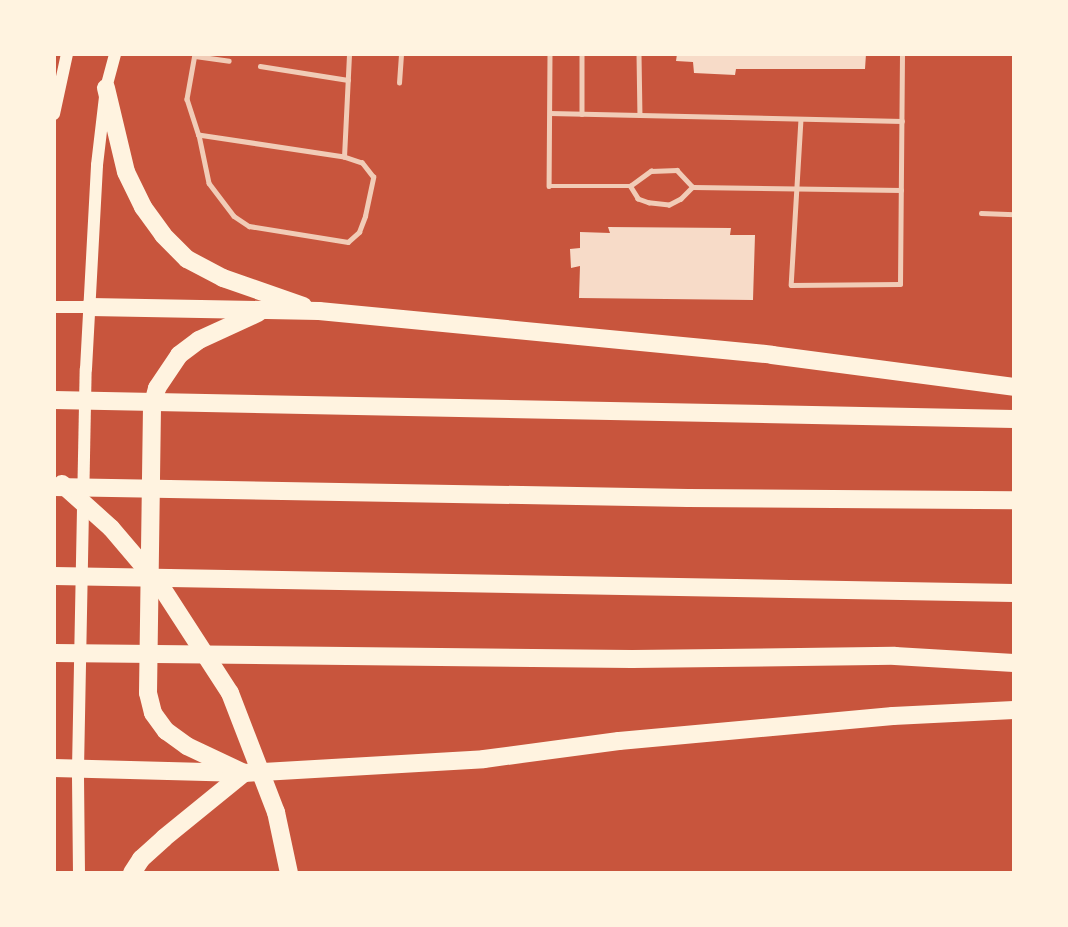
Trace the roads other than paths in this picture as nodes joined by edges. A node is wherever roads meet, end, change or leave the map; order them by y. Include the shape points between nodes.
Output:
1 (67, 54) edge
2 (115, 54) edge
3 (349, 54) edge
4 (401, 54) edge
5 (550, 54) edge
6 (582, 54) edge
7 (639, 54) edge
8 (902, 54) edge
9 (195, 55) edge
10 (228, 61) dead end
11 (260, 66) dead end
12 (60, 80) junction
13 (348, 80) junction
14 (399, 83) dead end
15 (106, 88) junction
16 (54, 93) edge
17 (550, 113) junction
18 (54, 114) edge
19 (582, 114) junction
20 (640, 115) junction
21 (801, 119) junction
22 (902, 121) junction
23 (199, 135) junction
24 (344, 157) junction
25 (630, 186) junction
26 (693, 187) junction
27 (797, 189) junction
28 (901, 190) junction
29 (981, 213) dead end
30 (1014, 214) edge
31 (54, 307) edge
32 (90, 307) junction
33 (262, 311) junction
34 (319, 311) junction
35 (1014, 387) edge
36 (54, 400) edge
37 (1014, 419) edge
38 (54, 477) edge
39 (54, 487) edge
40 (1014, 500) edge
41 (54, 576) edge
42 (1014, 593) edge
43 (54, 653) edge
44 (1014, 663) edge
45 (1014, 710) edge
46 (54, 768) edge
47 (78, 769) junction
48 (244, 773) junction
49 (79, 873) edge
50 (132, 873) edge
51 (289, 873) edge

1 - 12 main road
2 - 15 main road
3 - 13 lane
4 - 14 lane
5 - 17 lane
6 - 19 lane
7 - 20 lane
8 - 22 lane
9 - 10 lane
9 - 23 lane via 187,99
11 - 13 lane
12 - 16 main road
12 - 18 main road
13 - 24 lane
15 - 32 main road via 97,165
15 - 34 highway via 126,172 143,207 163,235 187,259 223,278
17 - 19 lane
17 - 25 lane via 549,186
19 - 20 lane
20 - 21 lane
21 - 22 lane
21 - 27 lane
22 - 28 lane
23 - 24 lane
23 - 24 lane via 209,183 234,216 249,226 348,242 359,232 373,177 362,162
25 - 26 lane via 651,171 677,170
25 - 26 lane via 638,198 669,205
26 - 27 lane
27 - 28 lane
27 - 28 lane via 791,285 900,284
29 - 30 lane
31 - 32 main road
32 - 33 highway
32 - 47 main road
33 - 34 highway
33 - 48 highway via 199,340 179,355 157,388 152,407 148,693 153,713 166,731 187,746
34 - 35 highway via 772,355
36 - 37 highway
38 - 51 highway via 111,528 162,588 230,693 276,812
39 - 40 highway
41 - 42 highway
43 - 44 highway via 632,659 895,656
45 - 48 highway via 893,716 620,741 484,759
46 - 47 highway
47 - 48 highway
47 - 49 main road
48 - 50 highway via 164,838

